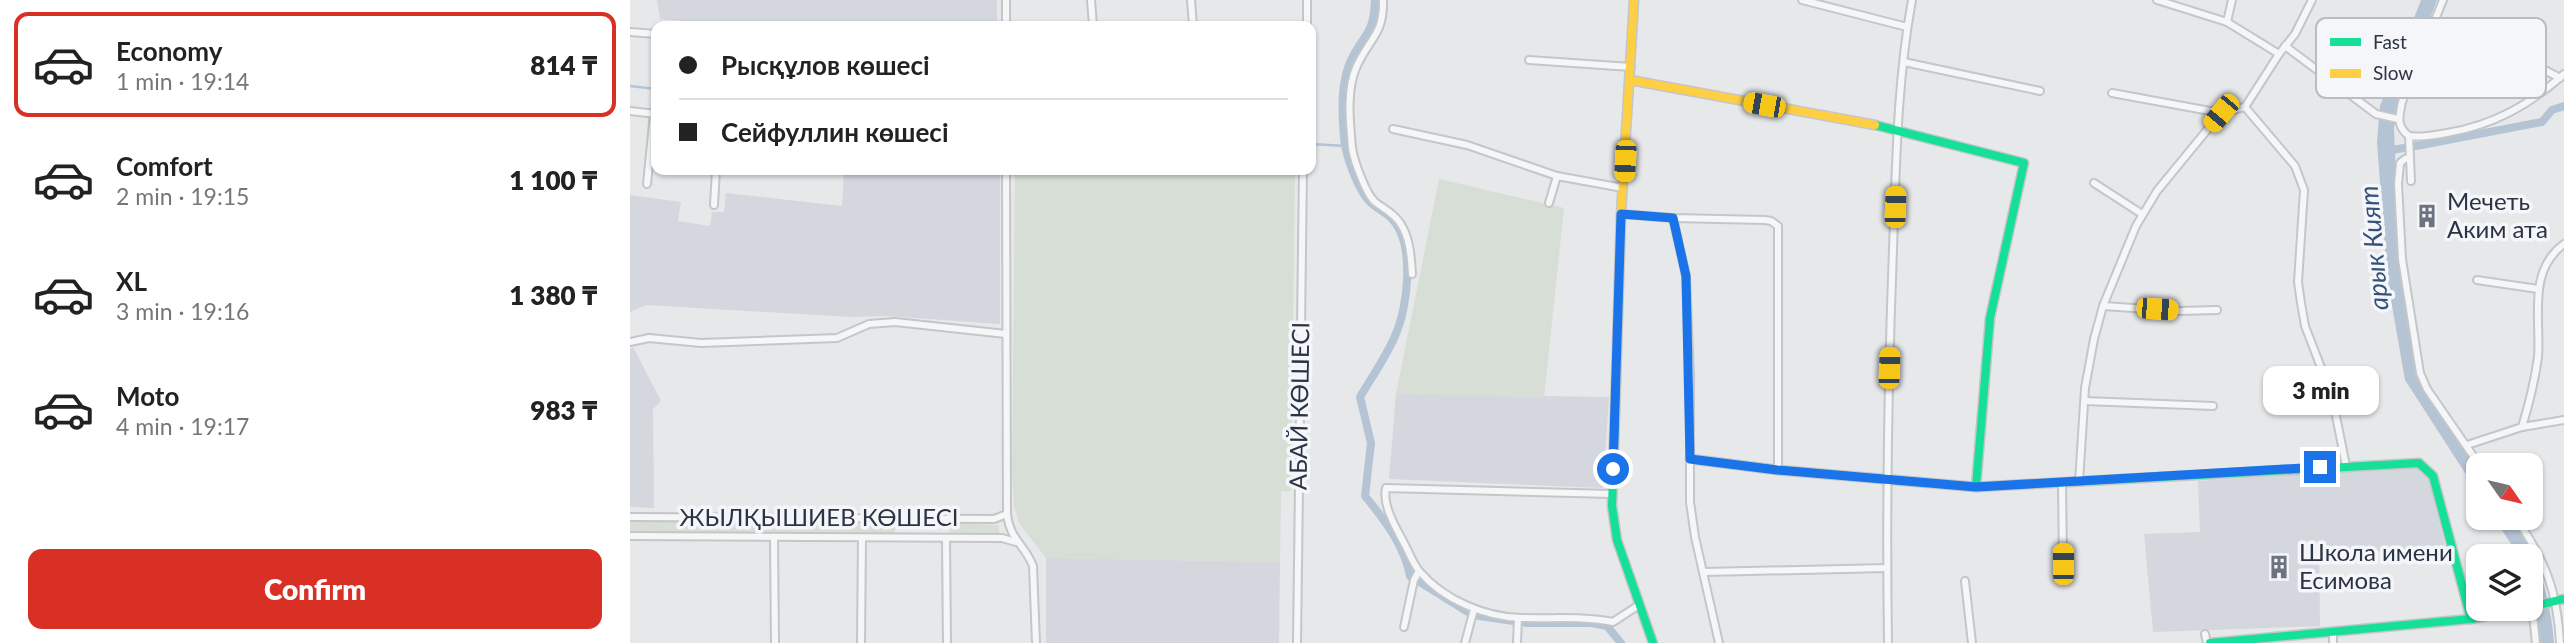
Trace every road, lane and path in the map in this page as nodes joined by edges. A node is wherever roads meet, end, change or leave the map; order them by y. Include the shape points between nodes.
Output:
1 (1006, 0) edge
2 (1091, 0) edge
3 (1191, 0) edge
4 (1307, 0) edge
5 (1383, 0) edge
6 (1634, 0) edge
7 (1802, 0) edge
8 (1912, 0) edge
9 (2157, 0) edge
10 (2232, 0) edge
11 (2312, 0) edge
12 (2443, 0) edge
13 (2436, 18) edge
14 (1006, 21) edge
15 (1093, 21) edge
16 (1193, 21) edge
17 (1307, 21) edge
18 (2227, 22) junction
19 (1907, 27) junction
20 (630, 32) edge
21 (651, 34) edge
22 (2285, 46) junction
23 (2278, 54) junction
24 (1528, 60) dead end
25 (1904, 62) junction
26 (1630, 67) junction
27 (2316, 69) edge
28 (2546, 69) edge
29 (2562, 76) edge
30 (1630, 80) junction
31 (2546, 89) edge
32 (2040, 92) dead end
33 (2112, 93) dead end
34 (2355, 98) edge
35 (2404, 98) edge
36 (2534, 98) edge
37 (2245, 107) junction
38 (630, 111) edge
39 (2221, 113) junction
40 (651, 114) edge
41 (2397, 119) junction
42 (1393, 129) dead end
43 (1898, 129) junction
44 (2409, 136) junction
45 (2410, 158) junction
46 (651, 166) edge
47 (716, 175) edge
48 (1006, 175) edge
49 (1303, 175) edge
50 (1557, 176) junction
51 (2411, 181) dead end
52 (2094, 183) dead end
53 (647, 184) dead end
54 (1623, 188) junction
55 (1549, 204) dead end
56 (713, 205) dead end
57 (1621, 214) junction
58 (2141, 214) junction
59 (1673, 218) junction
60 (2564, 244) edge
61 (1412, 275) dead end
62 (2477, 280) dead end
63 (2538, 289) junction
64 (2103, 306) junction
65 (2217, 310) dead end
66 (1006, 334) junction
67 (630, 342) edge
68 (2283, 385) dead end
69 (2329, 387) junction
70 (2085, 401) junction
71 (2213, 405) dead end
72 (2564, 420) edge
73 (2522, 426) junction
74 (2467, 445) junction
75 (2472, 453) edge
76 (1690, 459) junction
77 (2346, 466) junction
78 (1777, 470) junction
79 (1888, 479) junction
80 (2079, 482) junction
81 (2062, 483) junction
82 (1976, 487) junction
83 (1612, 494) junction
84 (1007, 514) junction
85 (630, 517) edge
86 (1009, 524) junction
87 (2523, 530) edge
88 (630, 536) edge
89 (862, 538) junction
90 (998, 538) junction
91 (774, 539) junction
92 (946, 540) junction
93 (1016, 542) junction
94 (2063, 564) dead end
95 (1887, 568) junction
96 (1419, 571) junction
97 (1704, 572) junction
98 (1965, 581) dead end
99 (2466, 596) edge
100 (2560, 600) edge
101 (1639, 605) junction
102 (1474, 609) junction
103 (1518, 618) junction
104 (2466, 620) edge
105 (2533, 621) edge
106 (1404, 626) dead end
107 (2333, 633) junction
108 (2205, 634) dead end
109 (775, 643) edge
110 (861, 643) edge
111 (947, 643) edge
112 (1036, 643) edge
113 (1297, 643) edge
114 (1465, 643) edge
115 (1517, 643) edge
116 (1653, 643) edge
117 (1719, 643) edge
118 (1888, 643) edge
119 (1972, 643) edge
120 (2208, 643) edge
121 (2333, 643) edge
122 (2536, 643) edge
123 (2560, 643) edge

1 - 14 street
2 - 15 street
3 - 16 street
4 - 17 street
5 - 61 street via 1379,31 1357,65 1352,83 1353,152 1369,195 1404,230
6 - 26 street
7 - 19 street
8 - 19 street
9 - 18 street
10 - 18 street
11 - 22 street
12 - 13 street
18 - 23 street
19 - 25 street
20 - 21 street
22 - 23 street
22 - 27 street
23 - 37 street
24 - 26 street
25 - 32 street
25 - 43 street
26 - 30 street
28 - 29 street
29 - 31 street
30 - 43 street
30 - 54 street
33 - 39 street
34 - 41 street via 2376,114
35 - 41 street
36 - 44 street via 2495,121 2444,134
37 - 39 street
37 - 69 street via 2301,179 2298,282 2305,326
38 - 40 street
39 - 58 street
41 - 44 street
42 - 50 street via 1467,145
43 - 79 street
43 - 82 street via 2024,163 1990,318
44 - 45 street
45 - 51 street
45 - 74 street via 2400,163 2398,184 2402,259 2415,348 2427,389
46 - 53 street
47 - 56 street
48 - 66 street
49 - 113 street, АБАЙ КӨШЕСІ
50 - 54 street
50 - 55 street
52 - 58 street
54 - 57 street
57 - 59 street
57 - 83 street
58 - 64 street
59 - 76 street via 1686,276
59 - 78 street via 1765,220 1777,226
60 - 63 street via 2550,257
62 - 63 street
63 - 73 street via 2538,359
64 - 65 street
64 - 70 street
66 - 67 street via 895,323 869,324 837,338 686,343 649,338
66 - 84 street
68 - 69 street
69 - 77 street
70 - 71 street
70 - 80 street
72 - 73 street
73 - 74 street
74 - 75 street
76 - 78 street
76 - 97 street via 1689,502
77 - 80 street
77 - 99 street via 2416,462 2430,471
78 - 79 street
79 - 82 street
79 - 95 street
80 - 81 street
81 - 82 street
81 - 94 street
83 - 96 street via 1386,488 1387,505
83 - 101 street via 1615,528
84 - 85 street, ЖЫЛҚЫШИЕВ КӨШЕСІ via 994,519
84 - 86 street
86 - 90 street
86 - 93 street
87 - 100 street
88 - 91 street, ЖЫЛҚЫШИЕВ КӨШЕСІ
89 - 91 street, ЖЫЛҚЫШИЕВ КӨШЕСІ
89 - 92 street, ЖЫЛҚЫШИЕВ КӨШЕСІ
89 - 110 street
90 - 92 street, ЖЫЛҚЫШИЕВ КӨШЕСІ
90 - 93 street, ЖЫЛҚЫШИЕВ КӨШЕСІ
91 - 109 street
92 - 111 street
93 - 112 street via 1033,569
95 - 97 street
95 - 118 street
96 - 102 street
96 - 106 street
97 - 117 street
98 - 119 street
100 - 123 street
101 - 103 street via 1613,621
101 - 116 street
102 - 103 street
102 - 114 street
103 - 115 street
104 - 107 street
105 - 122 street
107 - 120 street
107 - 121 street
108 - 120 street

